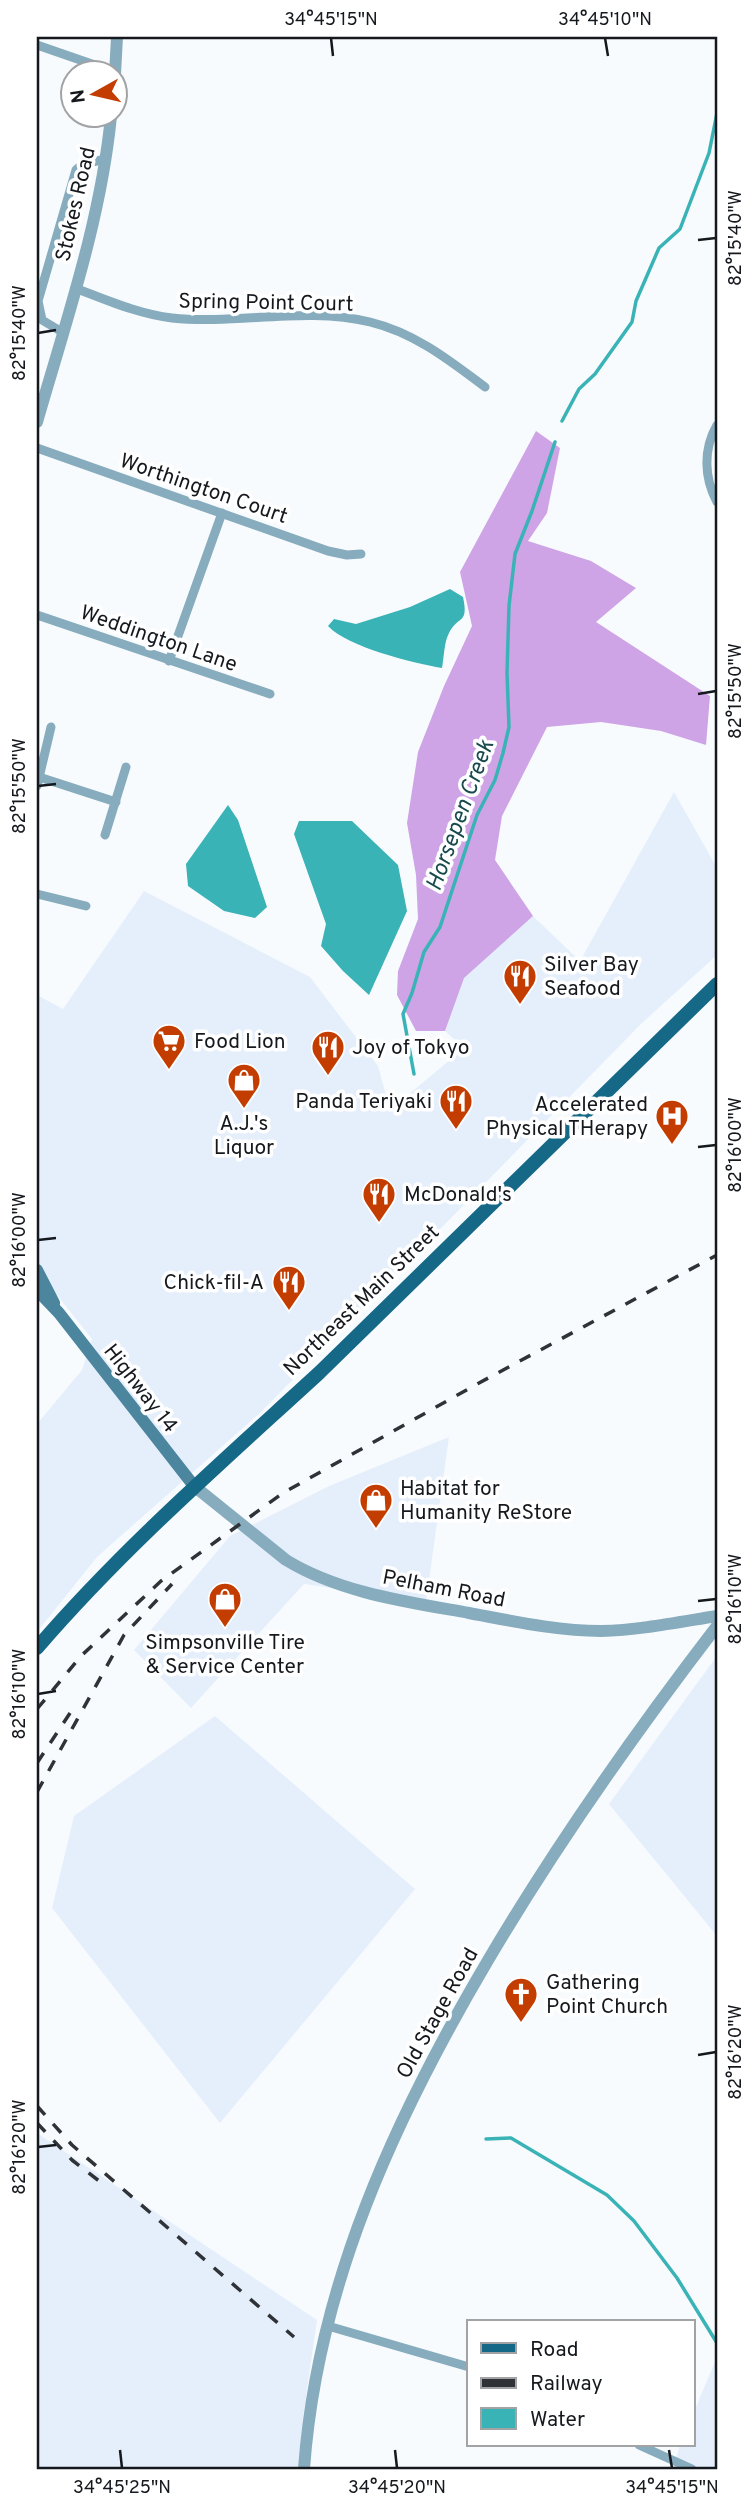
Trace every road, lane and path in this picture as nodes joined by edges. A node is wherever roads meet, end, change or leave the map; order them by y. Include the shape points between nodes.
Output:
1 (117, 37) edge
2 (37, 45) edge
3 (79, 60) edge
4 (116, 60) edge
5 (109, 130) edge
6 (106, 159) junction
7 (75, 288) junction
8 (62, 332) junction
9 (485, 387) dead end
10 (37, 422) edge
11 (717, 425) edge
12 (37, 448) edge
13 (717, 502) edge
14 (222, 513) junction
15 (361, 554) dead end
16 (37, 615) edge
17 (169, 661) junction
18 (270, 694) dead end
19 (51, 727) dead end
20 (126, 767) dead end
21 (38, 781) edge
22 (116, 802) junction
23 (105, 835) dead end
24 (37, 894) edge
25 (86, 906) dead end
26 (717, 984) edge
27 (37, 1270) edge
28 (37, 1290) edge
29 (59, 1312) junction
30 (194, 1486) junction
31 (717, 1616) edge
32 (717, 1626) edge
33 (37, 1648) edge
34 (328, 2326) junction
35 (467, 2366) edge
36 (641, 2446) edge
37 (304, 2469) edge
38 (692, 2469) edge

1 - 4 street
2 - 3 street
5 - 6 street, Stokes Road
6 - 7 street, Stokes Road
6 - 8 street via 76,170 38,302 42,320
7 - 8 street, Stokes Road
7 - 9 street, Spring Point Court via 127,308 173,318 330,316 369,321 422,342
8 - 10 street, Stokes Road
11 - 13 street via 707,465
12 - 14 street, Worthington Court
14 - 15 street, Worthington Court via 328,551
14 - 17 street
16 - 17 street, Weddington Lane
17 - 18 street, Weddington Lane
19 - 21 street
20 - 22 street
21 - 22 street
22 - 23 street
24 - 25 street
26 - 30 main road, Northeast Main Street via 318,1373
27 - 29 main road, Highway 14
28 - 29 main road, Highway 14
29 - 30 main road, Highway 14
30 - 31 street, Pelham Road via 286,1560 322,1579 370,1593 561,1629 621,1630
30 - 33 main road, Northeast Main Street via 110,1567
32 - 34 street, Old Stage Road via 564,1838 420,2080 388,2149 342,2272
34 - 35 street
34 - 37 street, Old Stage Road via 312,2400
36 - 38 street

